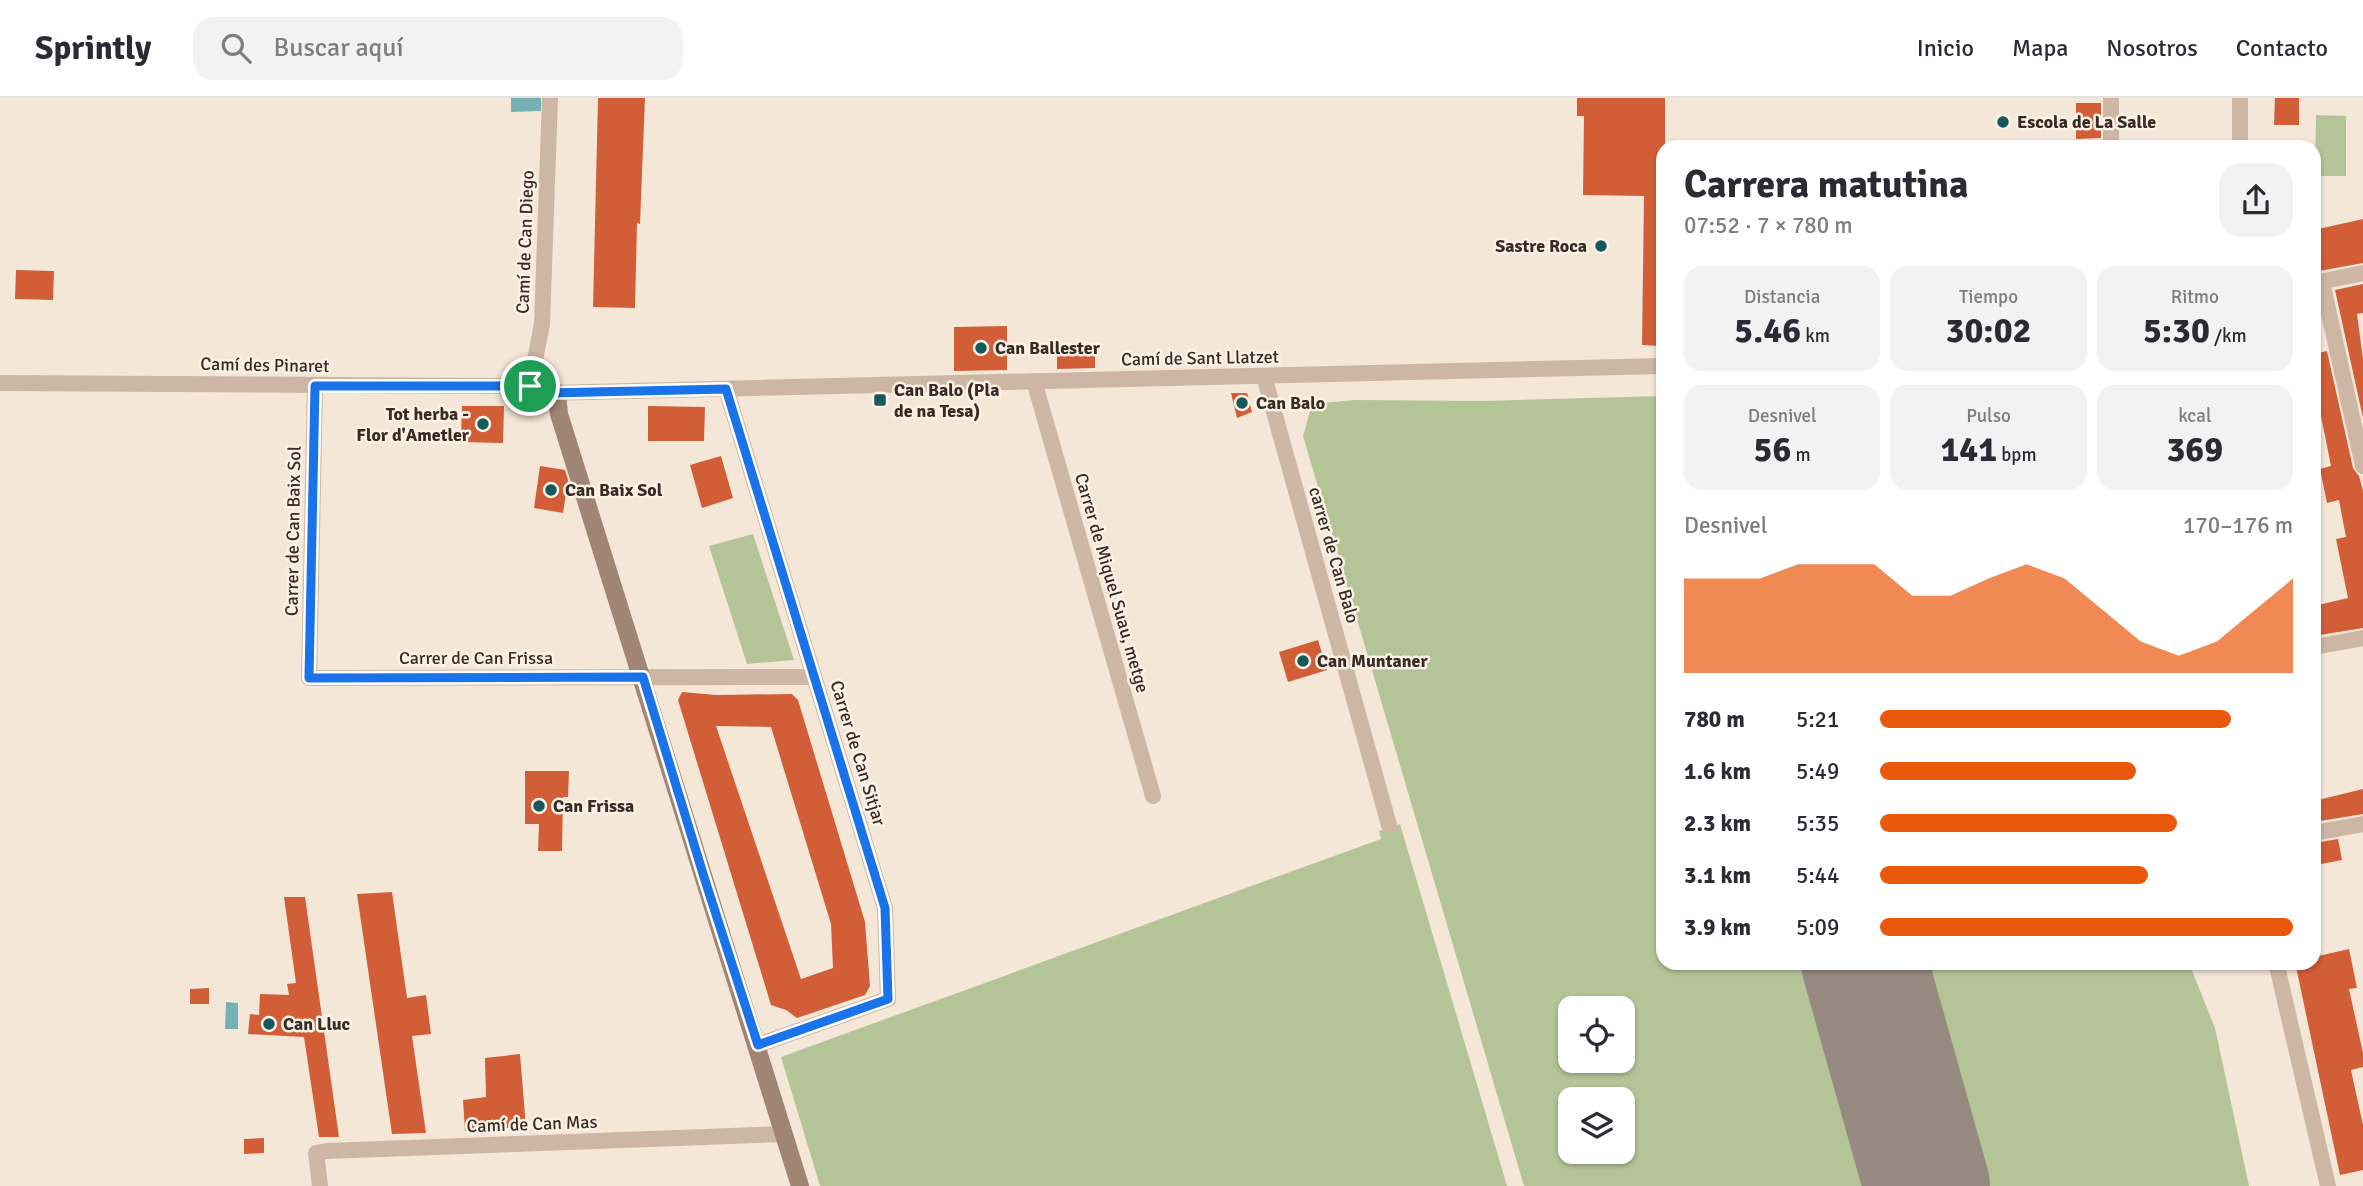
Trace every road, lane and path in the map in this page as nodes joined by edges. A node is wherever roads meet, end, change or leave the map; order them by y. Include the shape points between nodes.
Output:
1 (550, 98) edge
2 (2111, 98) edge
3 (2241, 98) edge
4 (2111, 140) edge
5 (2240, 140) edge
6 (2363, 273) edge
7 (2321, 281) edge
8 (2321, 294) edge
9 (1656, 366) edge
10 (1264, 376) junction
11 (1034, 381) junction
12 (0, 383) edge
13 (315, 386) junction
14 (530, 386) junction
15 (726, 389) junction
16 (557, 393) junction
17 (2363, 466) edge
18 (2363, 638) edge
19 (2321, 646) edge
20 (643, 677) junction
21 (814, 677) junction
22 (309, 678) joint
23 (1153, 796) dead end
24 (2363, 824) edge
25 (1389, 825) dead end
26 (2321, 832) edge
27 (2278, 970) edge
28 (758, 1045) junction
29 (784, 1133) junction
30 (320, 1186) edge
31 (800, 1186) edge
32 (2328, 1186) edge

1 - 14 street, Camí de Can Diego via 542,324
2 - 4 street
3 - 5 street
6 - 7 street
8 - 17 street
9 - 10 street, Camí de Sant Llatzet
10 - 11 street, Camí de Sant Llatzet
10 - 25 street, carrer de Can Balo
11 - 15 street, Camí de Sant Llatzet
11 - 23 street, Carrer de Miquel Suau, metge
12 - 13 street, Camí des Pinaret
13 - 14 street, Camí des Pinaret
13 - 22 street, Carrer de Can Baix Sol
14 - 16 street, Camí de Sant Llatzet
15 - 16 street, Camí de Sant Llatzet
15 - 21 street, Carrer de Can Sitjar
16 - 20 street via 559,414
18 - 19 street
20 - 21 street, Carrer de Can Frissa
20 - 22 street, Carrer de Can Frissa
20 - 28 street
21 - 28 street, Carrer de Can Sitjar via 885,908 888,999
24 - 26 street
27 - 32 street
28 - 29 street
29 - 30 street, Camí de Can Mas via 327,1151 316,1153
29 - 31 street

